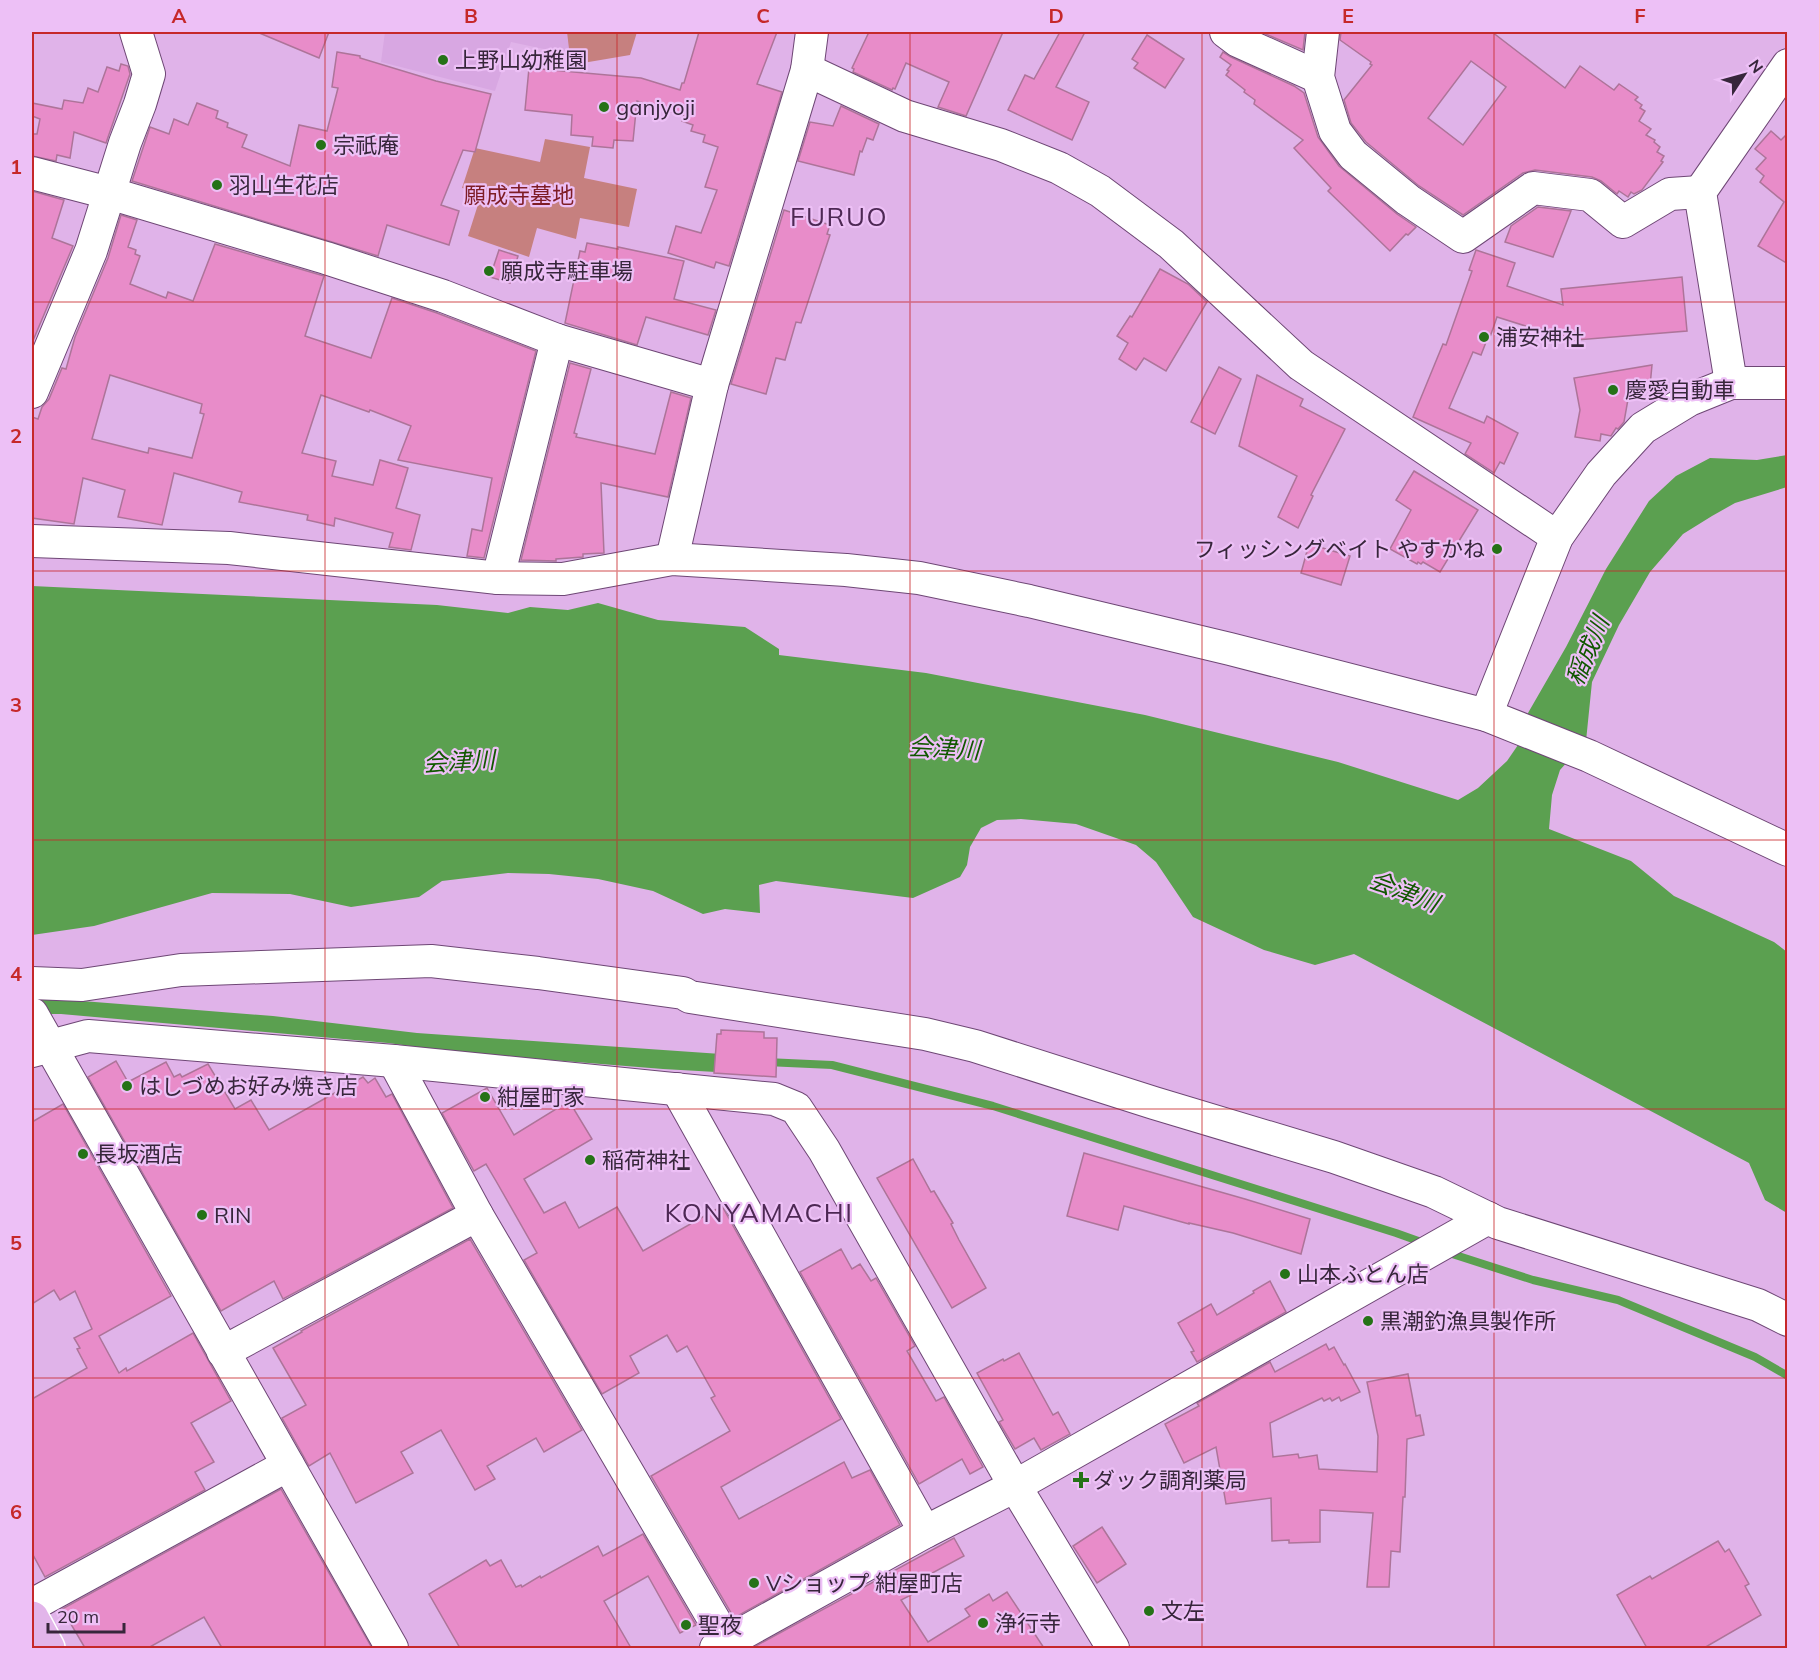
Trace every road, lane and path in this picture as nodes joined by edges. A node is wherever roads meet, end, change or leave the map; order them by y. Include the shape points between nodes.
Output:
1 (136, 32) edge
2 (813, 32) edge
3 (1226, 32) edge
4 (1323, 32) edge
5 (1788, 66) edge
6 (807, 70) junction
7 (1318, 76) junction
8 (32, 173) edge
9 (1700, 192) junction
10 (109, 193) junction
11 (556, 340) junction
12 (38, 355) edge
13 (1731, 383) junction
14 (1788, 383) edge
15 (712, 385) junction
16 (32, 392) edge
17 (1557, 537) junction
18 (32, 542) edge
19 (672, 559) junction
20 (498, 578) junction
21 (1486, 715) junction
22 (1788, 850) edge
23 (32, 982) edge
24 (32, 1014) edge
25 (40, 1048) edge
26 (394, 1061) junction
27 (676, 1089) junction
28 (477, 1215) junction
29 (1488, 1218) junction
30 (1788, 1320) edge
31 (223, 1352) junction
32 (288, 1465) junction
33 (1015, 1486) junction
34 (925, 1532) junction
35 (32, 1605) edge
36 (32, 1618) edge
37 (722, 1645) edge
38 (48, 1648) edge
39 (392, 1648) edge
40 (1113, 1648) edge

1 - 10 street via 149,74
2 - 6 street
3 - 7 street
4 - 7 street
5 - 9 street
6 - 15 street
6 - 17 street via 905,116 1001,145 1059,168 1100,191 1171,244 1301,365
7 - 9 street via 1335,130 1353,155 1408,200 1463,237 1533,188 1590,195 1623,222 1670,194
8 - 10 street
9 - 13 street
10 - 11 street via 443,296
10 - 12 street via 91,251
11 - 15 street
11 - 20 street
12 - 16 street
13 - 14 street
13 - 17 street via 1689,400 1643,428 1601,474
15 - 19 street
17 - 21 street
18 - 20 street via 229,548
19 - 20 street via 563,579
19 - 21 street via 919,578 1197,641
21 - 22 street via 1589,756
23 - 29 street via 82,985 181,970 431,961 683,993 975,1046 1345,1161 1434,1192
24 - 25 street
25 - 26 street via 88,1036
25 - 31 street
26 - 27 street
26 - 28 street
27 - 33 street via 774,1099 796,1108 824,1150
27 - 34 street
28 - 31 street
28 - 37 street
29 - 30 street via 1758,1305
29 - 33 street
31 - 32 street
32 - 35 street
32 - 39 street
33 - 34 street
33 - 40 street
34 - 37 street
36 - 38 main road

